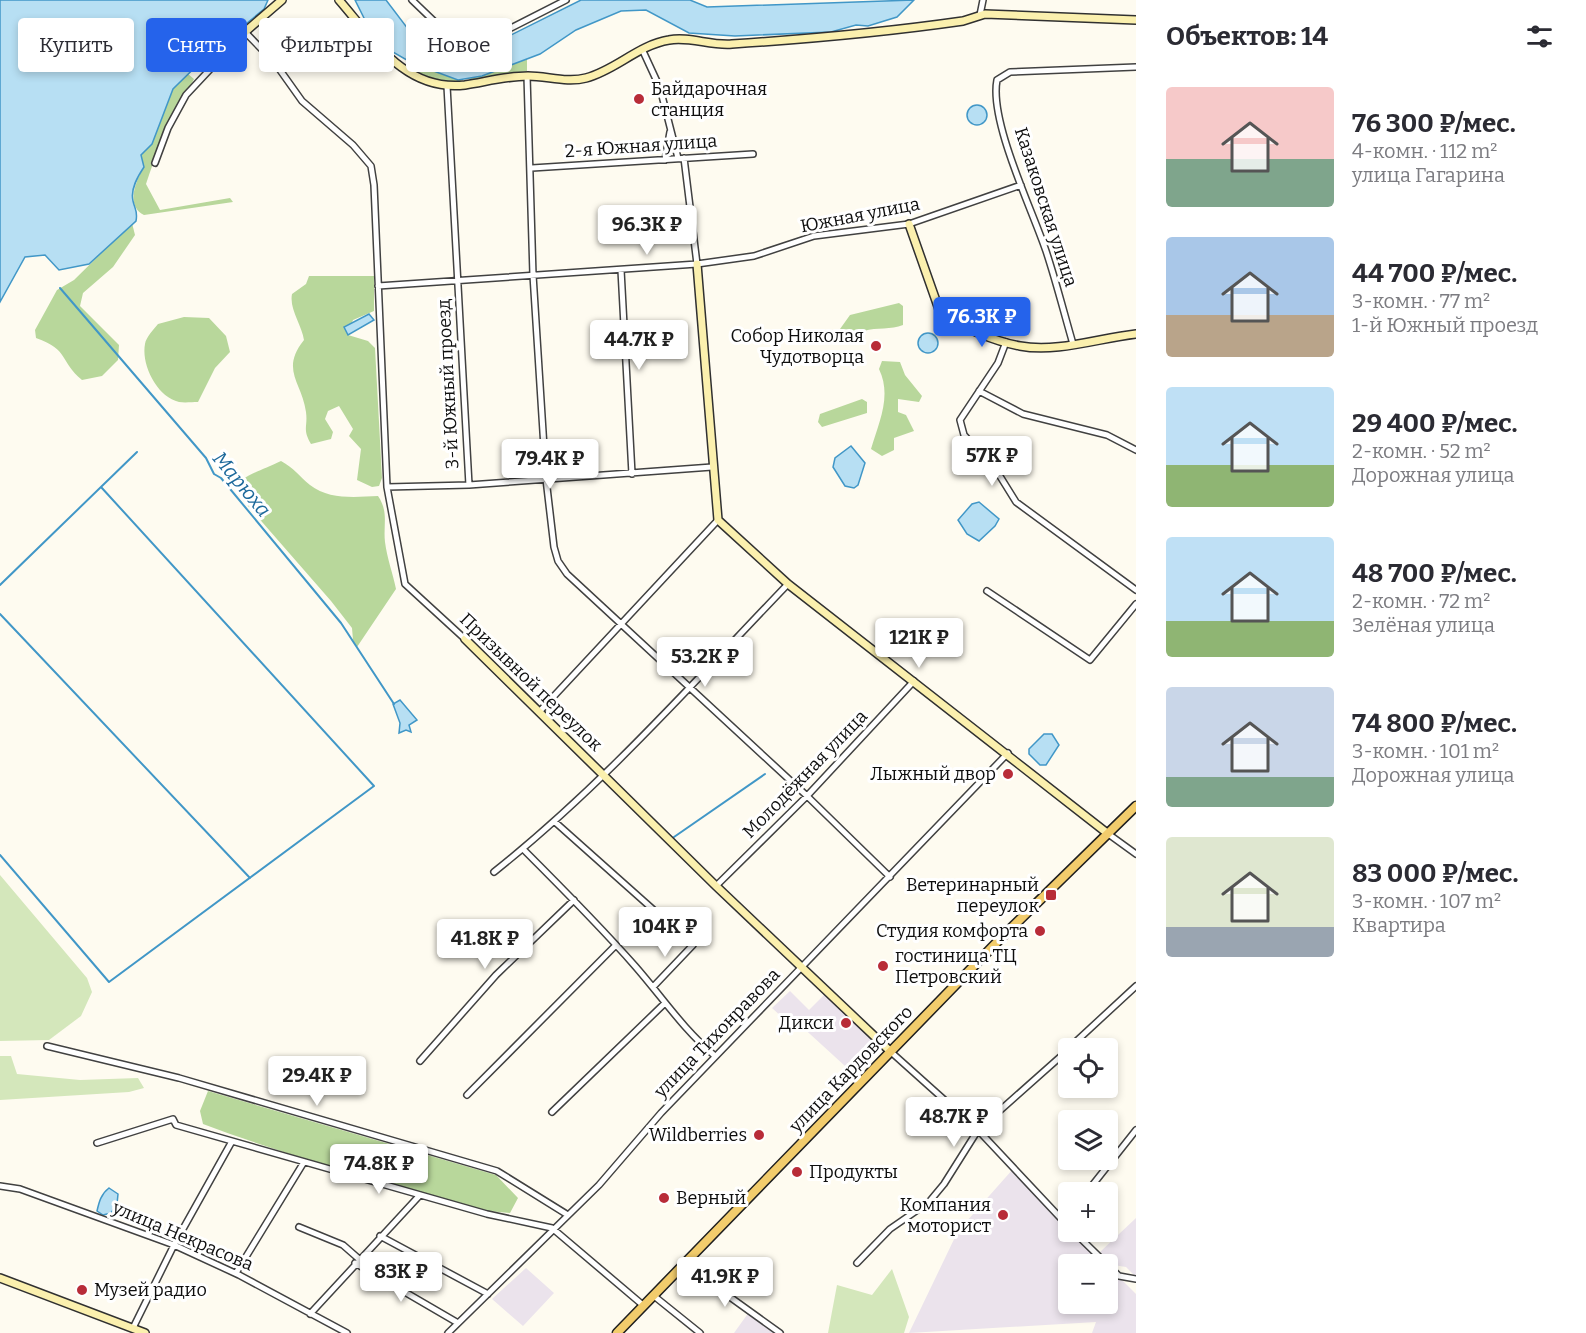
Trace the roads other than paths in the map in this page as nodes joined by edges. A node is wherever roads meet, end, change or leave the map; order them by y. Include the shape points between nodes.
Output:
1 (282, 0) edge
2 (339, 0) edge
3 (412, 0) edge
4 (566, 0) edge
5 (984, 0) edge
6 (980, 15) junction
7 (1136, 20) edge
8 (247, 30) edge
9 (247, 34) edge
10 (642, 49) junction
11 (1136, 67) edge
12 (208, 72) edge
13 (527, 76) junction
14 (447, 86) junction
15 (670, 129) junction
16 (753, 154) dead end
17 (681, 158) junction
18 (665, 159) junction
19 (155, 163) dead end
20 (532, 168) junction
21 (1021, 185) junction
22 (909, 225) junction
23 (697, 264) junction
24 (621, 270) junction
25 (533, 275) junction
26 (457, 282) junction
27 (378, 286) junction
28 (1136, 334) edge
29 (1006, 342) junction
30 (1073, 344) junction
31 (979, 391) junction
32 (1136, 450) edge
33 (712, 467) junction
34 (632, 474) junction
35 (546, 479) junction
36 (469, 485) junction
37 (387, 487) junction
38 (718, 520) junction
39 (788, 584) junction
40 (1136, 590) edge
41 (987, 591) dead end
42 (1136, 604) edge
43 (623, 624) junction
44 (465, 639) joint
45 (914, 681) junction
46 (690, 687) junction
47 (540, 711) junction
48 (1008, 753) junction
49 (606, 775) junction
50 (807, 796) junction
51 (1136, 806) edge
52 (555, 822) junction
53 (1107, 832) junction
54 (523, 849) junction
55 (1136, 854) edge
56 (494, 872) dead end
57 (890, 877) junction
58 (716, 886) junction
59 (574, 900) junction
60 (616, 945) junction
61 (801, 967) junction
62 (1136, 986) edge
63 (653, 987) junction
64 (665, 1003) junction
65 (1081, 1038) edge
66 (47, 1046) dead end
67 (891, 1052) junction
68 (715, 1056) junction
69 (1058, 1059) edge
70 (420, 1061) dead end
71 (467, 1095) dead end
72 (552, 1112) dead end
73 (978, 1130) junction
74 (1136, 1130) edge
75 (97, 1143) dead end
76 (231, 1143) junction
77 (304, 1162) junction
78 (1095, 1182) edge
79 (0, 1186) edge
80 (420, 1195) junction
81 (1058, 1212) edge
82 (568, 1215) junction
83 (299, 1227) dead end
84 (552, 1228) junction
85 (380, 1236) junction
86 (1084, 1242) edge
87 (174, 1245) junction
88 (357, 1261) junction
89 (857, 1263) dead end
90 (684, 1264) junction
91 (236, 1273) junction
92 (0, 1278) edge
93 (1136, 1279) edge
94 (488, 1294) junction
95 (654, 1296) junction
96 (644, 1306) junction
97 (310, 1314) junction
98 (458, 1323) junction
99 (133, 1328) junction
100 (145, 1333) edge
101 (347, 1333) edge
102 (448, 1333) edge
103 (617, 1333) edge
104 (700, 1333) edge
105 (780, 1333) edge

1 - 8 street
2 - 14 street via 383,54 415,75
3 - 4 street via 437,24 462,30 509,28
5 - 6 street
6 - 7 street
6 - 10 street via 963,21 821,38 713,45 670,39
9 - 27 street, Призывной переулок via 275,63 302,101 371,166
10 - 13 street via 587,78
10 - 15 street via 660,88
11 - 21 street, Казаковская улица via 1010,72 997,80 998,111
12 - 19 street via 186,95
13 - 14 street
13 - 20 street
14 - 26 street, 3-й Южный проезд
15 - 17 street
15 - 18 street
16 - 17 street, 2-я Южная улица
17 - 18 street, 2-я Южная улица
17 - 23 street
18 - 20 street, 2-я Южная улица
20 - 25 street
21 - 22 street, Южная улица
21 - 30 street, Казаковская улица via 1046,250
22 - 23 street, Южная улица via 814,236 754,256
22 - 29 street via 941,315
23 - 24 street, Южная улица
23 - 33 street
24 - 25 street, Южная улица
24 - 34 street
25 - 26 street, Южная улица
25 - 35 street
26 - 27 street, Южная улица
26 - 36 street, 3-й Южный проезд
27 - 37 street, Призывной переулок
28 - 30 street
29 - 30 street via 1021,346
29 - 31 street via 998,363
31 - 32 street via 1023,414 1107,435
31 - 40 street via 960,420 960,427 1016,502
33 - 34 street
33 - 38 street
34 - 35 street
35 - 36 street
35 - 43 street via 558,561 567,574
36 - 37 street
37 - 44 street, Призывной переулок via 405,584
38 - 39 street
38 - 43 street
39 - 45 street
39 - 46 street
41 - 42 street via 1090,660
43 - 46 street
43 - 47 street
44 - 47 street, Призывной переулок
45 - 48 street
45 - 50 street, Молодёжная улица
46 - 49 street
46 - 50 street
47 - 49 street, Призывной переулок
48 - 53 street
48 - 57 street, улица Тихонравова
49 - 52 street
49 - 58 street, Призывной переулок
50 - 57 street
50 - 58 street, Молодёжная улица
51 - 53 main road, улица Кардовского
52 - 54 street
52 - 63 street via 693,945
53 - 55 street
53 - 67 main road, улица Кардовского
54 - 56 street
54 - 59 street
57 - 61 street, улица Тихонравова
58 - 61 street, Призывной переулок
59 - 60 street
59 - 70 street via 496,975
60 - 63 street
60 - 71 street
61 - 67 street, Призывной переулок
61 - 68 street, улица Тихонравова
62 - 65 street
63 - 64 street
64 - 68 street via 688,1032
64 - 72 street
66 - 82 street via 179,1078 497,1172
67 - 73 street, Призывной переулок
67 - 90 main road, улица Кардовского
68 - 82 street, улица Тихонравова
69 - 73 street
73 - 81 street, Призывной переулок
73 - 89 street via 929,1202 890,1230
74 - 78 street
75 - 76 street via 173,1119 176,1125
76 - 77 street
76 - 87 street
77 - 80 street
77 - 91 street
79 - 87 street, улица Некрасова via 20,1189
80 - 84 street
80 - 85 street
82 - 84 street, улица Тихонравова
83 - 88 street via 343,1245
84 - 94 street, улица Тихонравова
84 - 96 street
85 - 88 street
85 - 94 street
86 - 93 street via 1119,1276
87 - 91 street, улица Некрасова
87 - 99 street
88 - 97 street
88 - 98 street
90 - 95 main road, улица Кардовского
90 - 105 street
91 - 97 street, улица Некрасова
92 - 99 street
94 - 98 street, улица Тихонравова
95 - 96 main road, улица Кардовского
95 - 104 street
96 - 103 main road, улица Кардовского
97 - 101 street, улица Некрасова
98 - 102 street, улица Тихонравова
99 - 100 street

